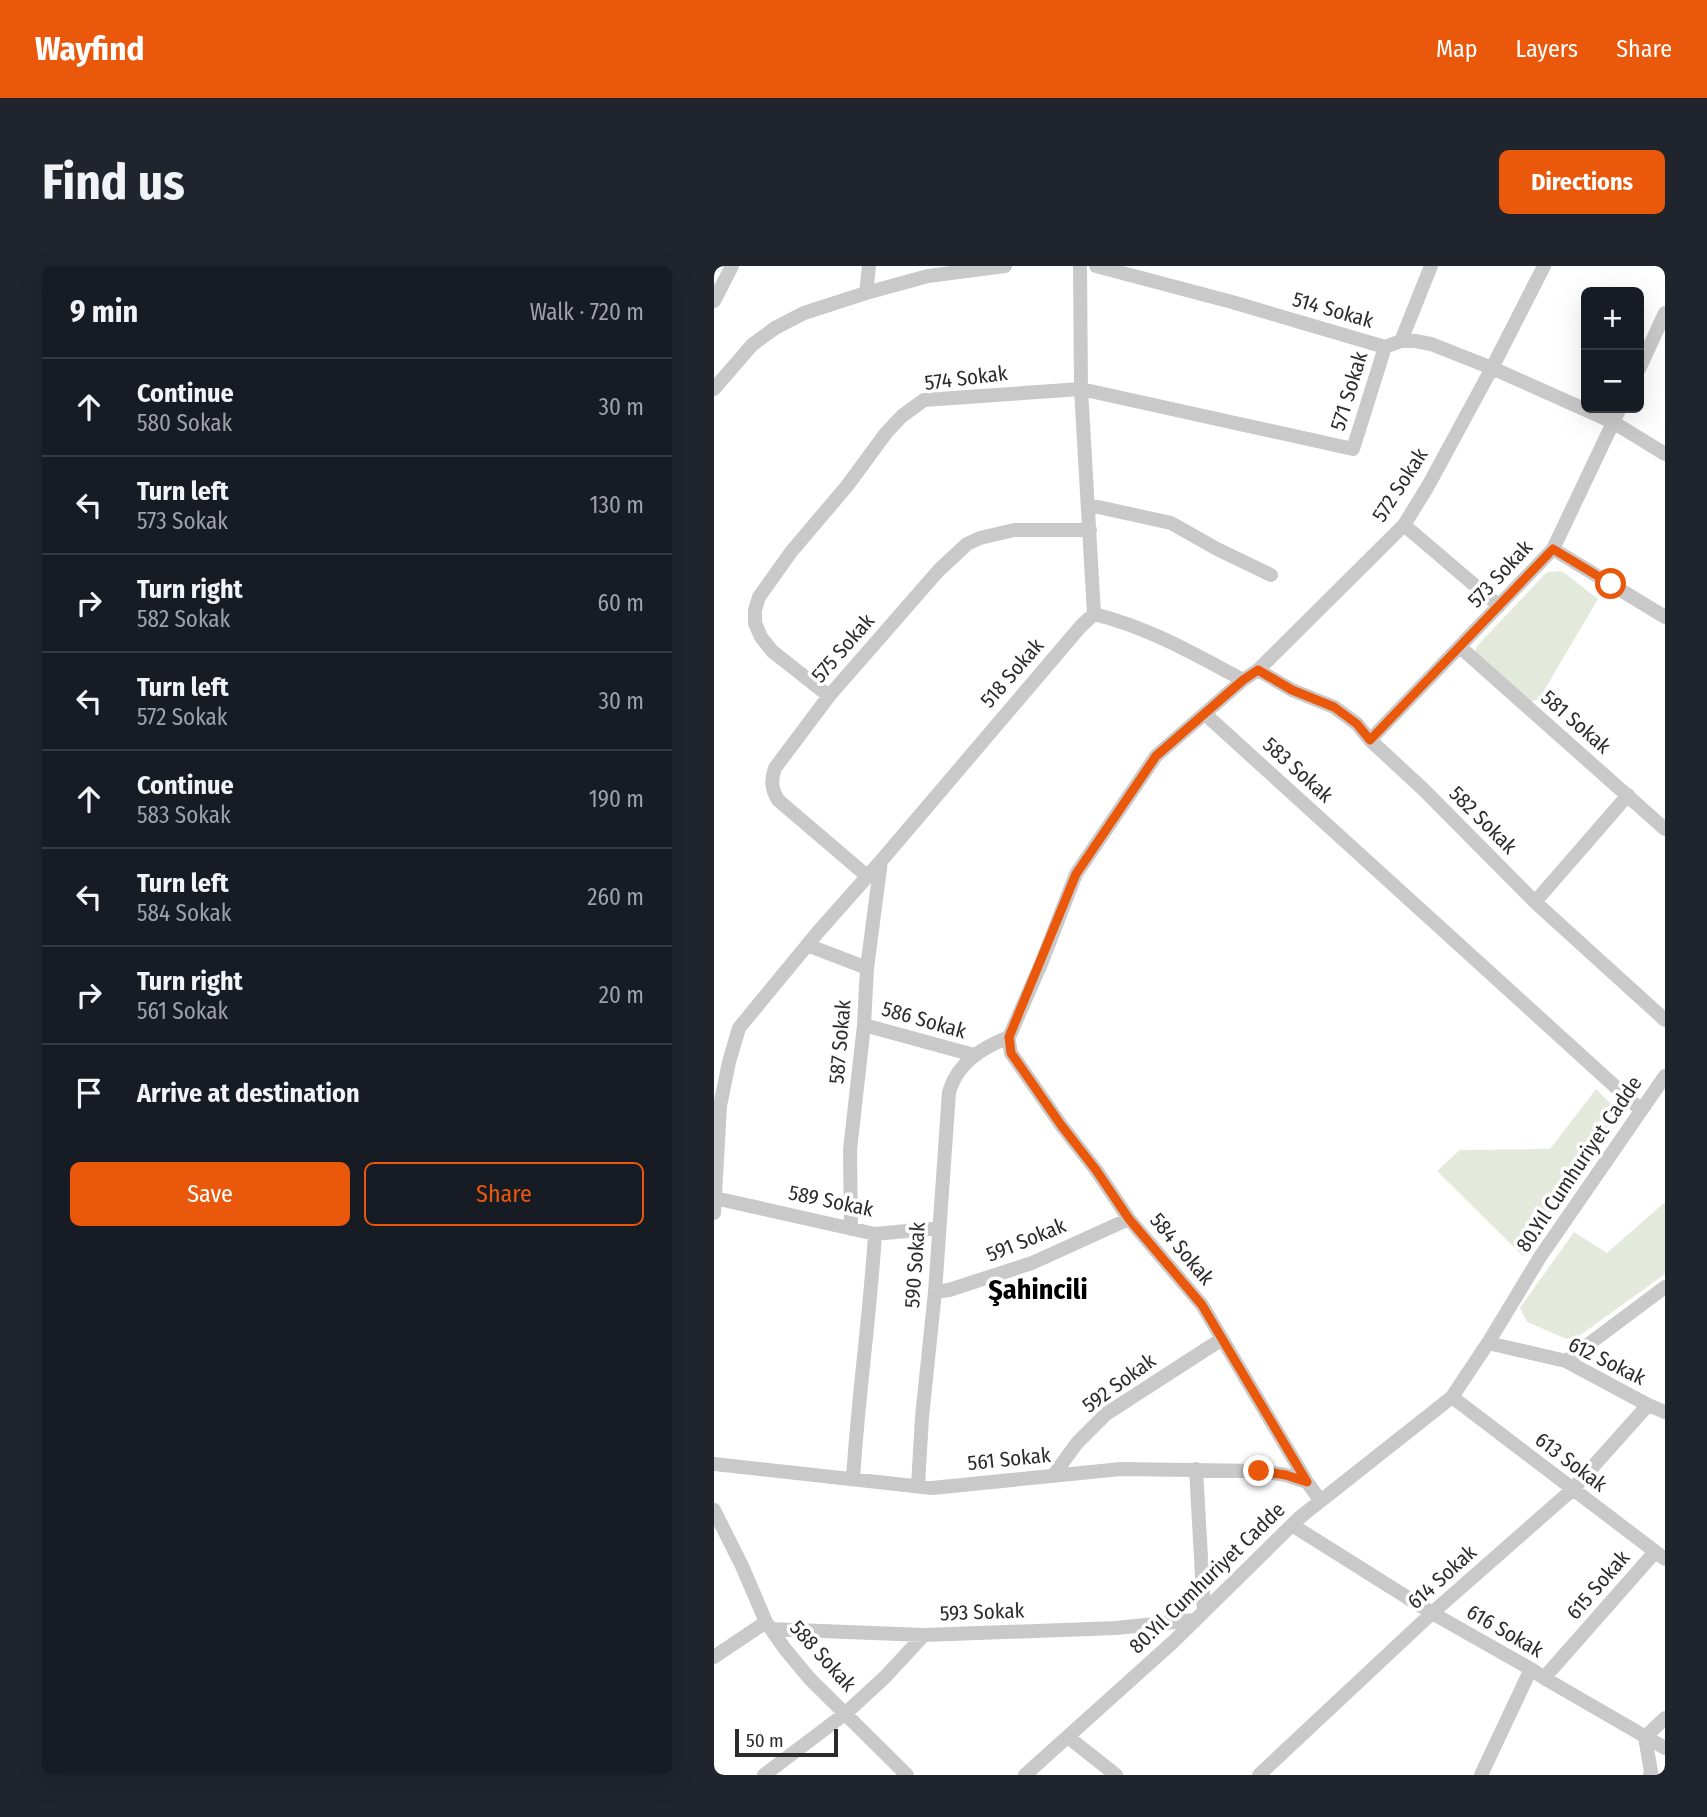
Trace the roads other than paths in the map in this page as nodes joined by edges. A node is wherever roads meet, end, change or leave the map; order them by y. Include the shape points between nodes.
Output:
1 (732, 266) edge
2 (869, 266) edge
3 (1005, 266) edge
4 (1080, 266) edge
5 (1096, 266) edge
6 (1431, 266) edge
7 (1544, 266) edge
8 (866, 293) junction
9 (714, 301) edge
10 (1665, 313) edge
11 (1401, 341) junction
12 (1385, 347) junction
13 (1644, 358) edge
14 (1492, 368) junction
15 (1081, 388) junction
16 (714, 389) edge
17 (1618, 413) edge
18 (1613, 422) junction
19 (1353, 449) joint
20 (1665, 454) edge
21 (1089, 505) junction
22 (1404, 525) junction
23 (1090, 530) junction
24 (1553, 549) junction
25 (1271, 575) dead end
26 (1499, 606) junction
27 (1094, 614) junction
28 (1665, 617) edge
29 (1460, 648) junction
30 (1258, 670) junction
31 (1243, 680) junction
32 (829, 696) junction
33 (1205, 714) junction
34 (1370, 740) junction
35 (1628, 795) junction
36 (1665, 829) edge
37 (881, 860) junction
38 (867, 876) junction
39 (1535, 902) junction
40 (807, 945) junction
41 (867, 968) junction
42 (1665, 1020) edge
43 (864, 1025) junction
44 (1011, 1034) junction
45 (974, 1055) junction
46 (1665, 1076) edge
47 (1641, 1110) junction
48 (715, 1198) edge
49 (714, 1213) edge
50 (1129, 1219) junction
51 (939, 1228) junction
52 (851, 1229) junction
53 (874, 1234) junction
54 (1665, 1287) edge
55 (935, 1292) junction
56 (1222, 1339) junction
57 (1488, 1343) junction
58 (1566, 1361) junction
59 (1452, 1397) junction
60 (1648, 1405) junction
61 (1665, 1412) edge
62 (714, 1464) edge
63 (1196, 1469) junction
64 (1053, 1476) junction
65 (853, 1479) junction
66 (1307, 1482) junction
67 (918, 1486) junction
68 (1572, 1490) junction
69 (1320, 1500) junction
70 (714, 1510) edge
71 (1292, 1525) junction
72 (1660, 1556) edge
73 (1432, 1614) junction
74 (1200, 1616) junction
75 (768, 1625) junction
76 (924, 1635) junction
77 (714, 1657) edge
78 (1531, 1669) junction
79 (1544, 1678) junction
80 (846, 1713) junction
81 (1665, 1718) edge
82 (1068, 1737) junction
83 (1645, 1737) junction
84 (1665, 1748) edge
85 (764, 1775) edge
86 (907, 1775) edge
87 (1025, 1775) edge
88 (1116, 1775) edge
89 (1259, 1775) edge
90 (1480, 1775) edge
91 (1650, 1775) edge

1 - 9 street
2 - 8 street
3 - 8 street via 928,276
4 - 15 street
5 - 12 street, 514 Sokak
6 - 11 street, 571 Sokak
7 - 14 street, 572 Sokak
8 - 16 street via 804,313 775,328 752,345
10 - 13 street
11 - 12 street, 514 Sokak
11 - 14 street, 514 Sokak via 1431,344
12 - 19 street, 571 Sokak
14 - 18 street, 514 Sokak
14 - 22 street, 572 Sokak
15 - 19 street, 574 Sokak
15 - 21 street
15 - 32 street, 574 Sokak via 924,400 886,433 791,552 755,610 755,623 772,651
17 - 18 street, 573 Sokak
18 - 20 street, 514 Sokak
18 - 24 street, 573 Sokak
21 - 23 street
21 - 25 street via 1171,523
22 - 26 street
22 - 30 street, 572 Sokak
23 - 27 street
23 - 32 street, 575 Sokak via 1014,530 967,544
24 - 26 street, 573 Sokak
24 - 28 street
26 - 29 street, 573 Sokak
27 - 31 street via 1167,639
27 - 37 street, 518 Sokak
29 - 34 street, 573 Sokak
29 - 35 street, 581 Sokak
30 - 31 street, 572 Sokak
30 - 34 street, 582 Sokak via 1334,707
31 - 33 street, 572 Sokak
32 - 38 street, 575 Sokak via 775,768 773,790 778,800
33 - 44 street via 1156,756 1076,874
33 - 47 street, 583 Sokak
34 - 39 street, 582 Sokak
35 - 36 street, 581 Sokak
35 - 39 street
37 - 38 street, 518 Sokak
37 - 41 street, 587 Sokak
38 - 40 street, 518 Sokak
39 - 42 street, 582 Sokak
40 - 41 street
40 - 48 street, 518 Sokak via 739,1028 719,1106
41 - 43 street, 587 Sokak
43 - 45 street, 586 Sokak
43 - 52 street, 587 Sokak via 850,1150
44 - 45 street, 586 Sokak
44 - 50 street, 584 Sokak via 1011,1053
45 - 51 street, 590 Sokak via 960,1068 949,1092
46 - 47 street, 80.Yıl Cumhuriyet Cadde
47 - 57 street, 80.Yıl Cumhuriyet Cadde via 1540,1257
48 - 49 street
48 - 52 street, 589 Sokak
50 - 55 street, 591 Sokak via 1032,1263
50 - 56 street, 584 Sokak via 1202,1305
51 - 53 street, 589 Sokak
51 - 55 street, 590 Sokak
52 - 53 street, 589 Sokak
53 - 65 street
54 - 58 street
55 - 67 street, 590 Sokak
56 - 64 street, 592 Sokak via 1106,1414
56 - 66 street, 584 Sokak
57 - 58 street, 612 Sokak
57 - 59 street, 80.Yıl Cumhuriyet Cadde
58 - 60 street, 612 Sokak
59 - 68 street, 613 Sokak
59 - 69 street, 80.Yıl Cumhuriyet Cadde
60 - 61 street, 612 Sokak
60 - 68 street, 614 Sokak
62 - 65 street, 561 Sokak
63 - 64 street, 561 Sokak via 1121,1469
63 - 66 street, 561 Sokak via 1259,1471
63 - 74 street
64 - 67 street, 561 Sokak
65 - 67 street, 561 Sokak
66 - 69 street, 584 Sokak
68 - 72 street, 613 Sokak
68 - 73 street, 614 Sokak
69 - 71 street, 80.Yıl Cumhuriyet Cadde
70 - 75 street, 588 Sokak
71 - 73 street, 616 Sokak
71 - 74 street, 80.Yıl Cumhuriyet Cadde
72 - 79 street, 615 Sokak
73 - 78 street, 616 Sokak
73 - 89 street, 614 Sokak
74 - 76 street, 593 Sokak via 1116,1628
74 - 82 street, 80.Yıl Cumhuriyet Cadde
75 - 76 street, 593 Sokak
75 - 77 street
75 - 80 street, 588 Sokak via 810,1679
76 - 80 street
78 - 79 street, 616 Sokak
78 - 90 street
79 - 83 street, 616 Sokak
80 - 85 street
80 - 86 street, 588 Sokak
81 - 83 street
82 - 87 street, 80.Yıl Cumhuriyet Cadde
82 - 88 street
83 - 84 street, 616 Sokak
83 - 91 street

